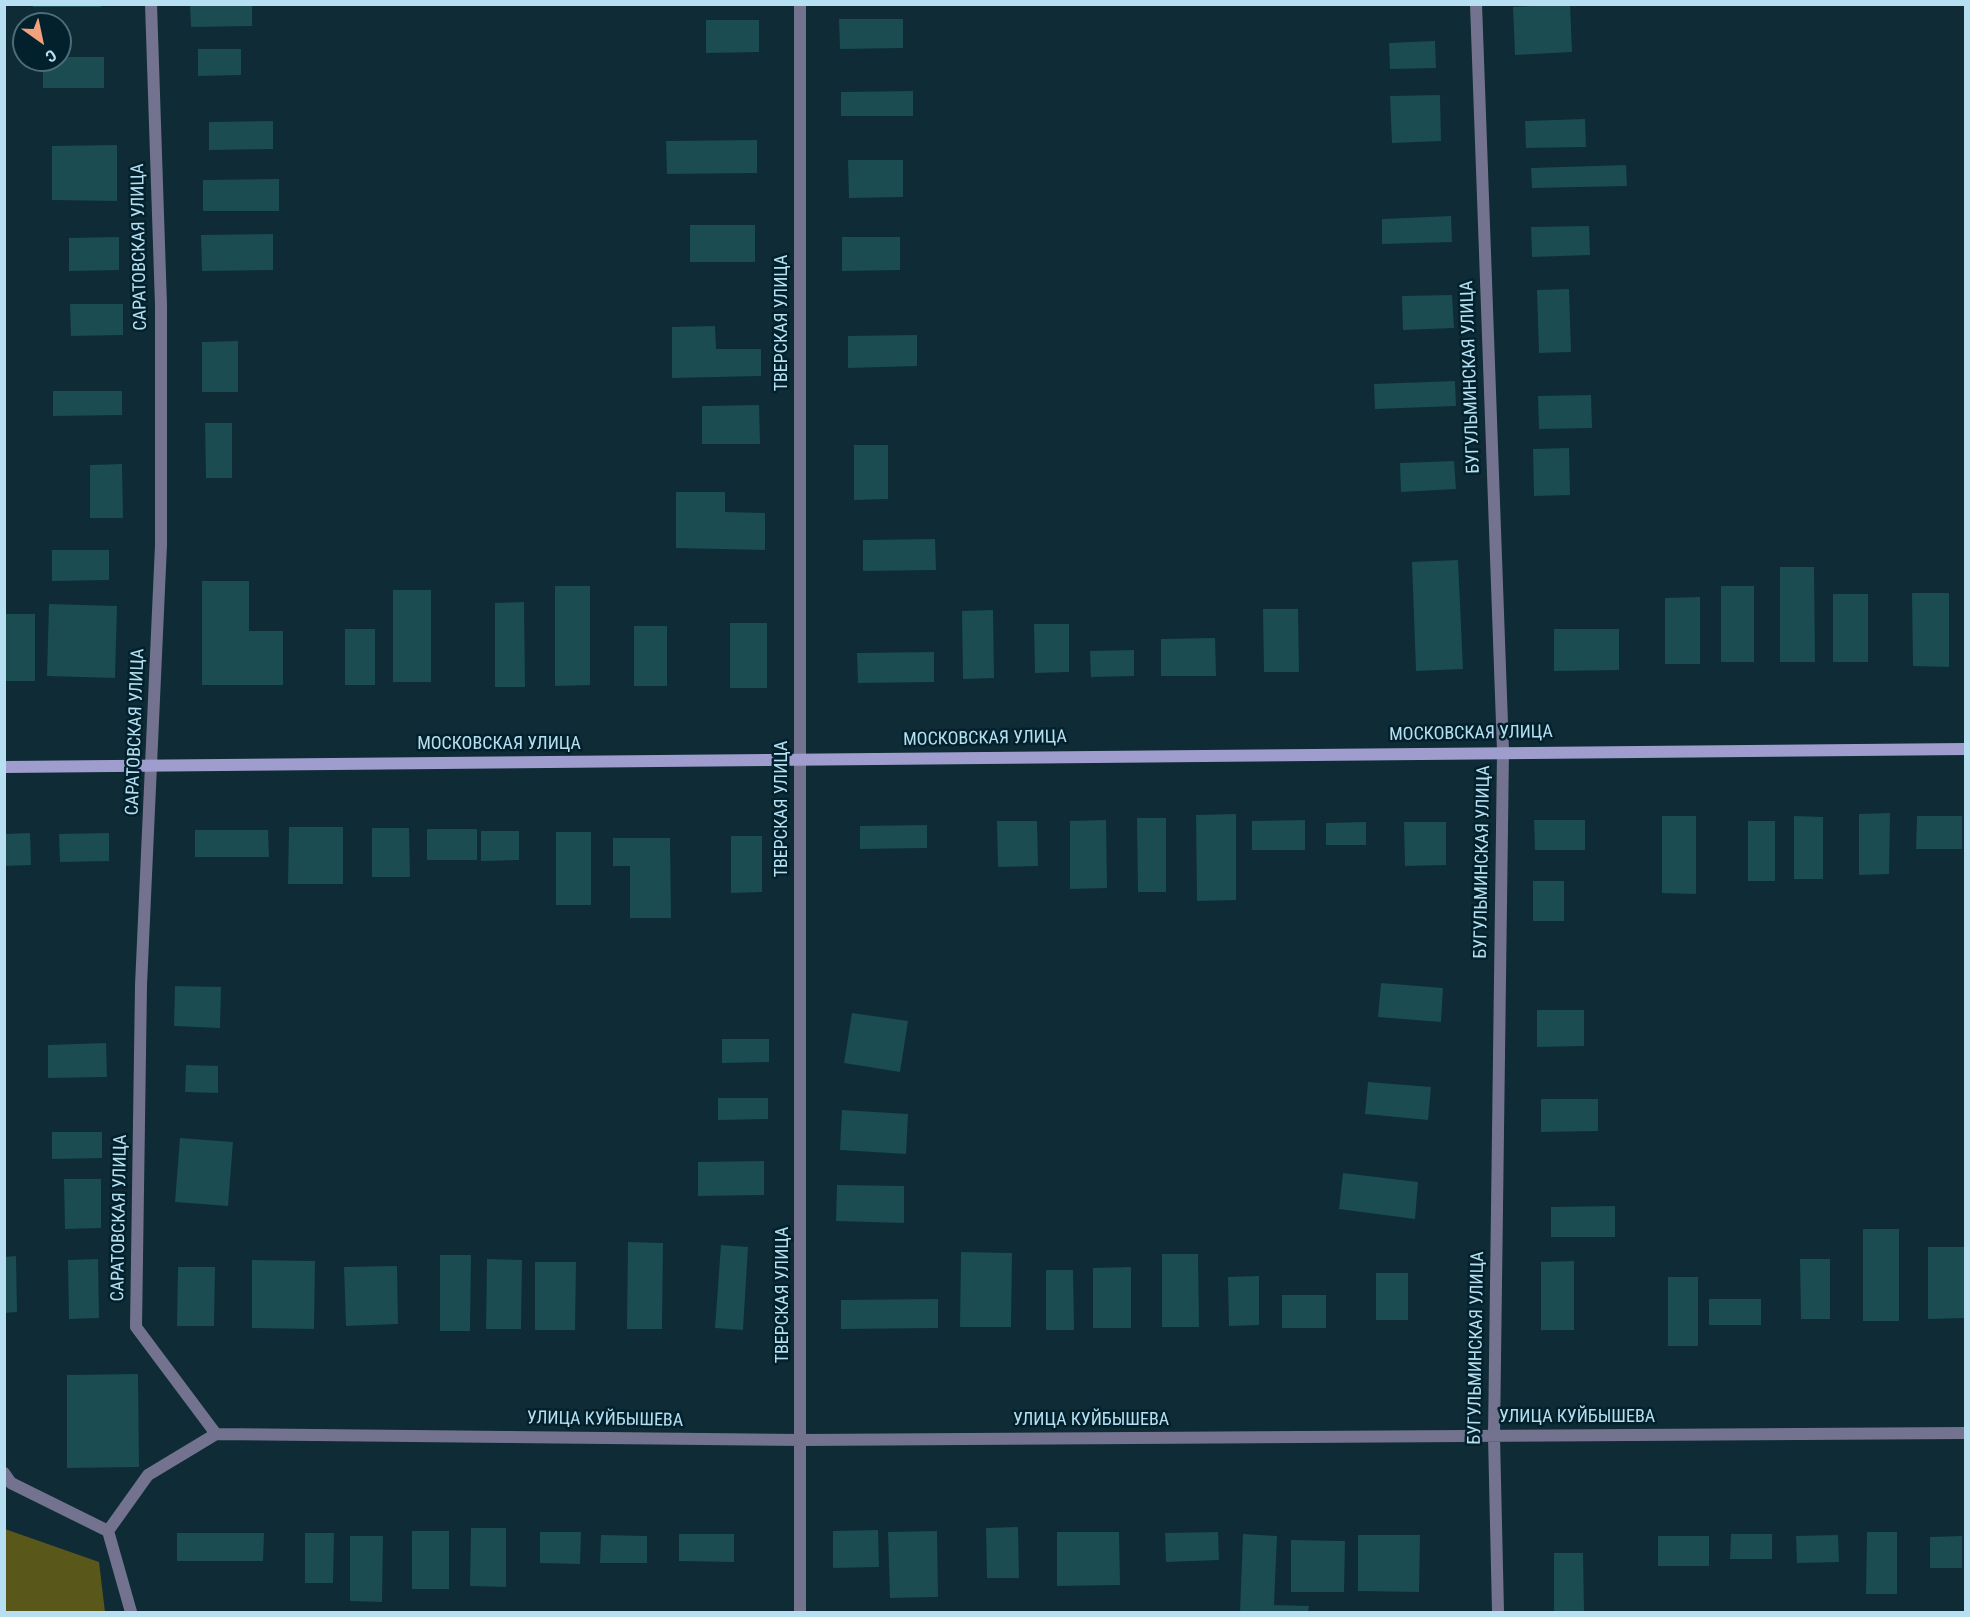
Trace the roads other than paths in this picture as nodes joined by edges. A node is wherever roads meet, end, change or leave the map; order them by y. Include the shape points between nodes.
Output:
1 (151, 4) edge
2 (800, 4) edge
3 (1476, 4) edge
4 (1965, 749) edge
5 (1503, 752) junction
6 (800, 760) junction
7 (153, 764) junction
8 (4, 767) edge
9 (1965, 1433) edge
10 (216, 1434) junction
11 (1494, 1436) junction
12 (801, 1440) junction
13 (4, 1473) edge
14 (108, 1531) junction
15 (131, 1612) edge
16 (800, 1612) edge
17 (1498, 1612) edge

1 - 7 street, САРАТОВСКАЯ УЛИЦА via 161,328 161,545
2 - 6 street, ТВЕРСКАЯ УЛИЦА
3 - 5 street, БУГУЛЬМИНСКАЯ УЛИЦА
4 - 5 street, МОСКОВСКАЯ УЛИЦА
5 - 6 street, МОСКОВСКАЯ УЛИЦА
5 - 11 street, БУГУЛЬМИНСКАЯ УЛИЦА
6 - 7 street, МОСКОВСКАЯ УЛИЦА
6 - 12 street, ТВЕРСКАЯ УЛИЦА
7 - 8 street, МОСКОВСКАЯ УЛИЦА
7 - 10 street, САРАТОВСКАЯ УЛИЦА via 141,985 136,1327
9 - 11 street, УЛИЦА КУЙБЫШЕВА
10 - 12 street, УЛИЦА КУЙБЫШЕВА
10 - 14 street via 148,1475
11 - 12 street, УЛИЦА КУЙБЫШЕВА
11 - 17 street, БУГУЛЬМИНСКАЯ УЛИЦА
12 - 16 street, ТВЕРСКАЯ УЛИЦА
13 - 14 street via 11,1483
14 - 15 street

